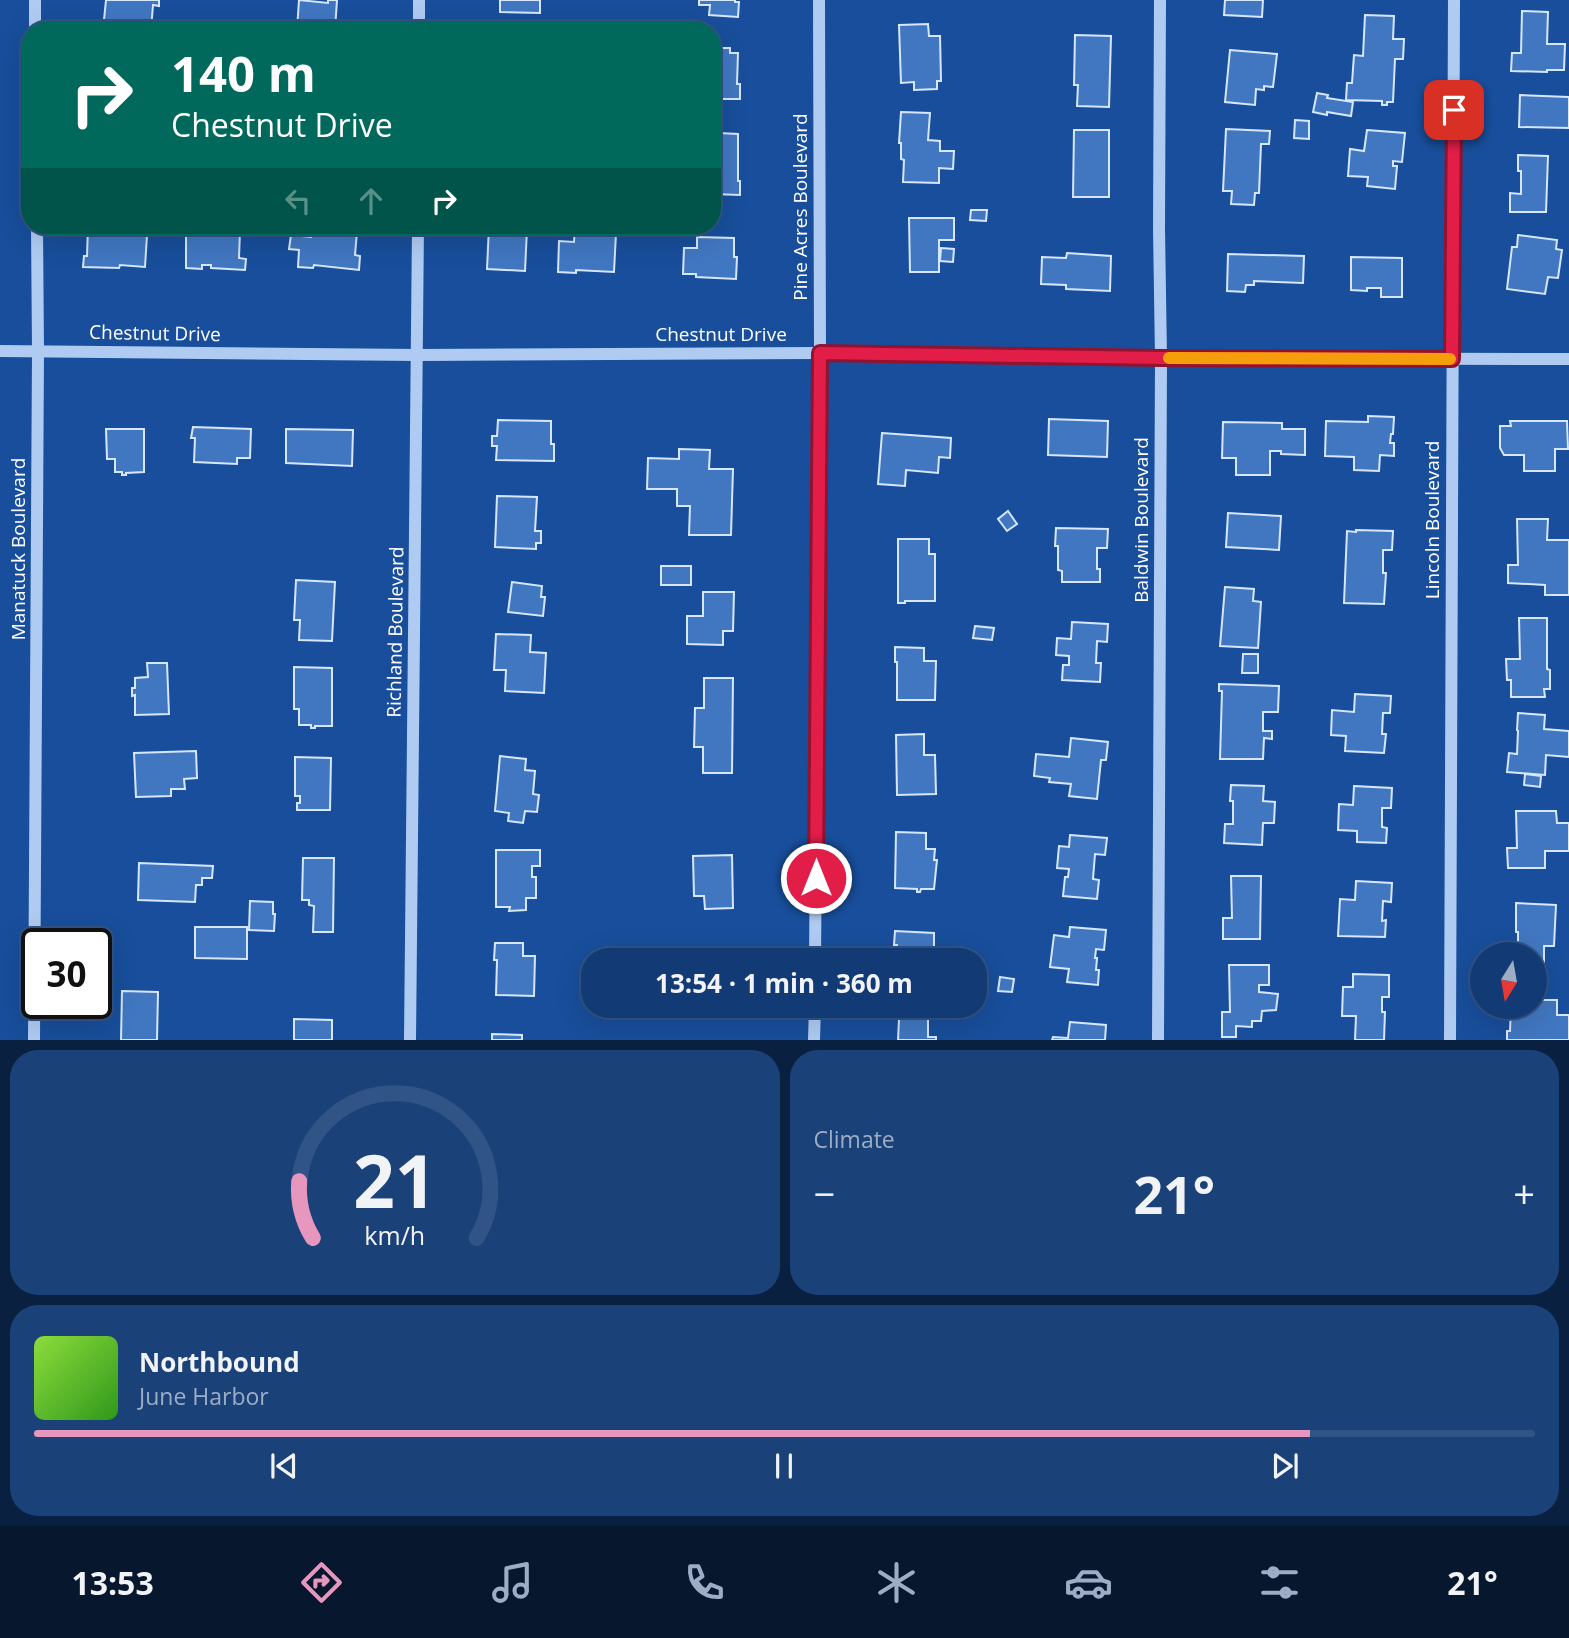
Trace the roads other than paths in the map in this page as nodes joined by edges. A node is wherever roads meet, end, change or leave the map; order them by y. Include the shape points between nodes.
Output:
1 (35, 0) edge
2 (419, 0) edge
3 (819, 0) edge
4 (1160, 0) edge
5 (1454, 0) edge
6 (35, 21) edge
7 (419, 21) edge
8 (37, 235) edge
9 (418, 235) edge
10 (0, 351) edge
11 (38, 351) junction
12 (820, 353) junction
13 (418, 355) junction
14 (1161, 358) junction
15 (1452, 359) junction
16 (1569, 359) edge
17 (815, 948) edge
18 (815, 1018) edge
19 (34, 1040) edge
20 (410, 1040) edge
21 (814, 1040) edge
22 (1158, 1040) edge
23 (1450, 1040) edge

1 - 6 street
2 - 7 street
3 - 12 street, Pine Acres Boulevard
4 - 14 street, Baldwin Boulevard
5 - 15 street, Lincoln Boulevard
8 - 11 street, Manatuck Boulevard
9 - 13 street, Richland Boulevard
10 - 11 street, Chestnut Drive
11 - 13 street, Chestnut Drive
11 - 19 street, Manatuck Boulevard
12 - 13 street, Chestnut Drive
12 - 14 street, Chestnut Drive
12 - 17 street, Pine Acres Boulevard
13 - 20 street, Richland Boulevard
14 - 15 street, Chestnut Drive
14 - 22 street, Baldwin Boulevard
15 - 16 street, Chestnut Drive
15 - 23 street, Lincoln Boulevard
18 - 21 street

